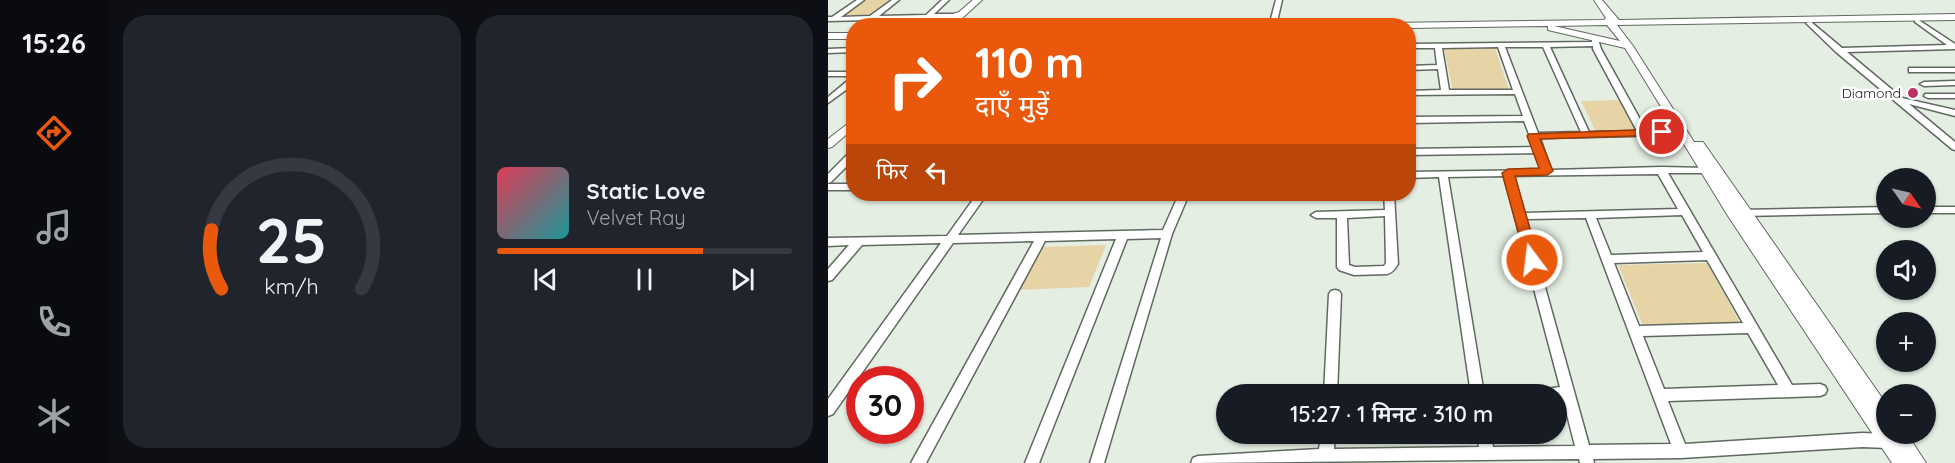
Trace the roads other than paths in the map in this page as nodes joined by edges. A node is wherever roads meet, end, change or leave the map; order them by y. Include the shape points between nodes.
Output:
1 (861, 0) edge
2 (896, 0) edge
3 (946, 0) edge
4 (978, 0) edge
5 (986, 0) edge
6 (1279, 0) edge
7 (1598, 0) edge
8 (873, 17) junction
9 (927, 17) junction
10 (846, 18) edge
11 (852, 18) edge
12 (941, 18) edge
13 (956, 18) edge
14 (966, 18) edge
15 (1274, 18) edge
16 (831, 19) edge
17 (1916, 19) junction
18 (1955, 19) edge
19 (1809, 21) junction
20 (1614, 23) junction
21 (1416, 26) edge
22 (1548, 27) junction
23 (1416, 29) edge
24 (846, 34) edge
25 (828, 35) edge
26 (1595, 41) junction
27 (1545, 44) junction
28 (1438, 45) junction
29 (1501, 45) junction
30 (1416, 46) edge
31 (1628, 46) junction
32 (1955, 47) edge
33 (846, 50) edge
34 (1839, 50) junction
35 (828, 51) edge
36 (1416, 68) edge
37 (1441, 68) junction
38 (1912, 70) dead end
39 (1955, 70) edge
40 (828, 74) edge
41 (846, 74) edge
42 (1955, 83) edge
43 (1924, 84) dead end
44 (846, 86) edge
45 (1445, 92) junction
46 (1517, 92) junction
47 (1416, 93) edge
48 (1928, 96) dead end
49 (1955, 96) edge
50 (1898, 99) junction
51 (829, 100) edge
52 (1955, 113) edge
53 (846, 118) edge
54 (1526, 118) junction
55 (1416, 120) edge
56 (846, 129) edge
57 (1681, 132) junction
58 (1643, 133) junction
59 (828, 134) edge
60 (1586, 134) junction
61 (1533, 136) junction
62 (828, 145) edge
63 (1955, 147) edge
64 (1537, 150) junction
65 (1416, 152) edge
66 (846, 161) edge
67 (1661, 170) junction
68 (1705, 170) junction
69 (1547, 171) junction
70 (1508, 173) junction
71 (1443, 174) junction
72 (1416, 175) edge
73 (828, 180) edge
74 (828, 187) edge
75 (846, 187) edge
76 (977, 201) edge
77 (1181, 201) edge
78 (1389, 201) edge
79 (1876, 210) edge
80 (1936, 210) edge
81 (1955, 210) edge
82 (1685, 212) junction
83 (1390, 213) junction
84 (1739, 213) junction
85 (1316, 214) dead end
86 (1342, 214) junction
87 (1590, 214) junction
88 (1520, 216) junction
89 (1167, 234) junction
90 (1123, 235) junction
91 (1042, 236) junction
92 (951, 238) junction
93 (860, 240) junction
94 (828, 242) edge
95 (1710, 256) junction
96 (1609, 259) junction
97 (828, 277) edge
98 (1335, 294) dead end
99 (1752, 328) junction
100 (1635, 331) junction
101 (1330, 384) edge
102 (1476, 384) edge
103 (1565, 384) edge
104 (1820, 390) dead end
105 (1788, 391) junction
106 (1567, 393) edge
107 (1661, 395) junction
108 (1876, 405) edge
109 (828, 410) edge
110 (1876, 414) edge
111 (1876, 439) edge
112 (1327, 444) edge
113 (1486, 444) edge
114 (1895, 444) edge
115 (1899, 444) edge
116 (1681, 451) junction
117 (1487, 453) junction
118 (1326, 456) junction
119 (1586, 457) edge
120 (1366, 459) edge
121 (918, 463) edge
122 (1032, 463) edge
123 (1097, 463) edge
124 (1198, 463) edge
125 (1903, 463) edge
126 (1917, 463) edge

1 - 16 street
2 - 8 street
3 - 9 street
4 - 13 main road
5 - 14 main road
6 - 15 street
7 - 20 main road
8 - 9 street
8 - 11 street
9 - 12 street
10 - 16 street
17 - 18 main road
17 - 19 main road
17 - 32 street
19 - 20 main road
19 - 34 street
20 - 21 main road
20 - 22 main road
20 - 31 main road
20 - 84 main road
22 - 23 main road
22 - 26 main road
24 - 25 main road
26 - 27 street
26 - 31 main road
26 - 58 street
27 - 29 street
27 - 60 street
28 - 29 street
28 - 30 street
28 - 37 street
29 - 46 street
31 - 57 main road
32 - 34 street
33 - 35 street
34 - 50 street
36 - 37 street
37 - 45 street
38 - 39 street
40 - 41 street
42 - 43 street
44 - 51 street
45 - 46 street
45 - 47 street
46 - 54 street
48 - 49 street
50 - 52 street
50 - 63 street
53 - 59 main road
54 - 55 street
54 - 61 street
56 - 62 main road
57 - 58 street
57 - 68 main road
58 - 60 street
60 - 61 street
61 - 64 street
64 - 65 street
64 - 69 street
66 - 73 street
67 - 68 street
67 - 69 street
67 - 82 street
68 - 84 main road
69 - 70 street
70 - 71 street
70 - 88 street
71 - 72 street
71 - 102 street
74 - 75 street
76 - 92 street
77 - 89 street
78 - 83 street
79 - 84 street
80 - 81 street
82 - 87 street
82 - 95 street
83 - 86 street
83 - 86 street via 1392,264 1383,271 1343,267
84 - 108 main road
84 - 110 main road
85 - 86 street
87 - 88 street
87 - 96 street
88 - 103 street
89 - 90 street
89 - 123 street
90 - 91 street
90 - 122 street
91 - 92 street
91 - 121 street
92 - 93 street
92 - 109 street
93 - 94 street
93 - 97 street
95 - 96 street
95 - 99 street
96 - 100 street
98 - 101 street
99 - 100 street
99 - 105 street
100 - 107 street
104 - 105 street
105 - 107 street
106 - 119 street
107 - 116 street
111 - 116 street
112 - 118 street
113 - 117 street
114 - 125 main road
115 - 126 main road
116 - 119 street
117 - 119 street
117 - 120 street
118 - 120 street
118 - 124 street

